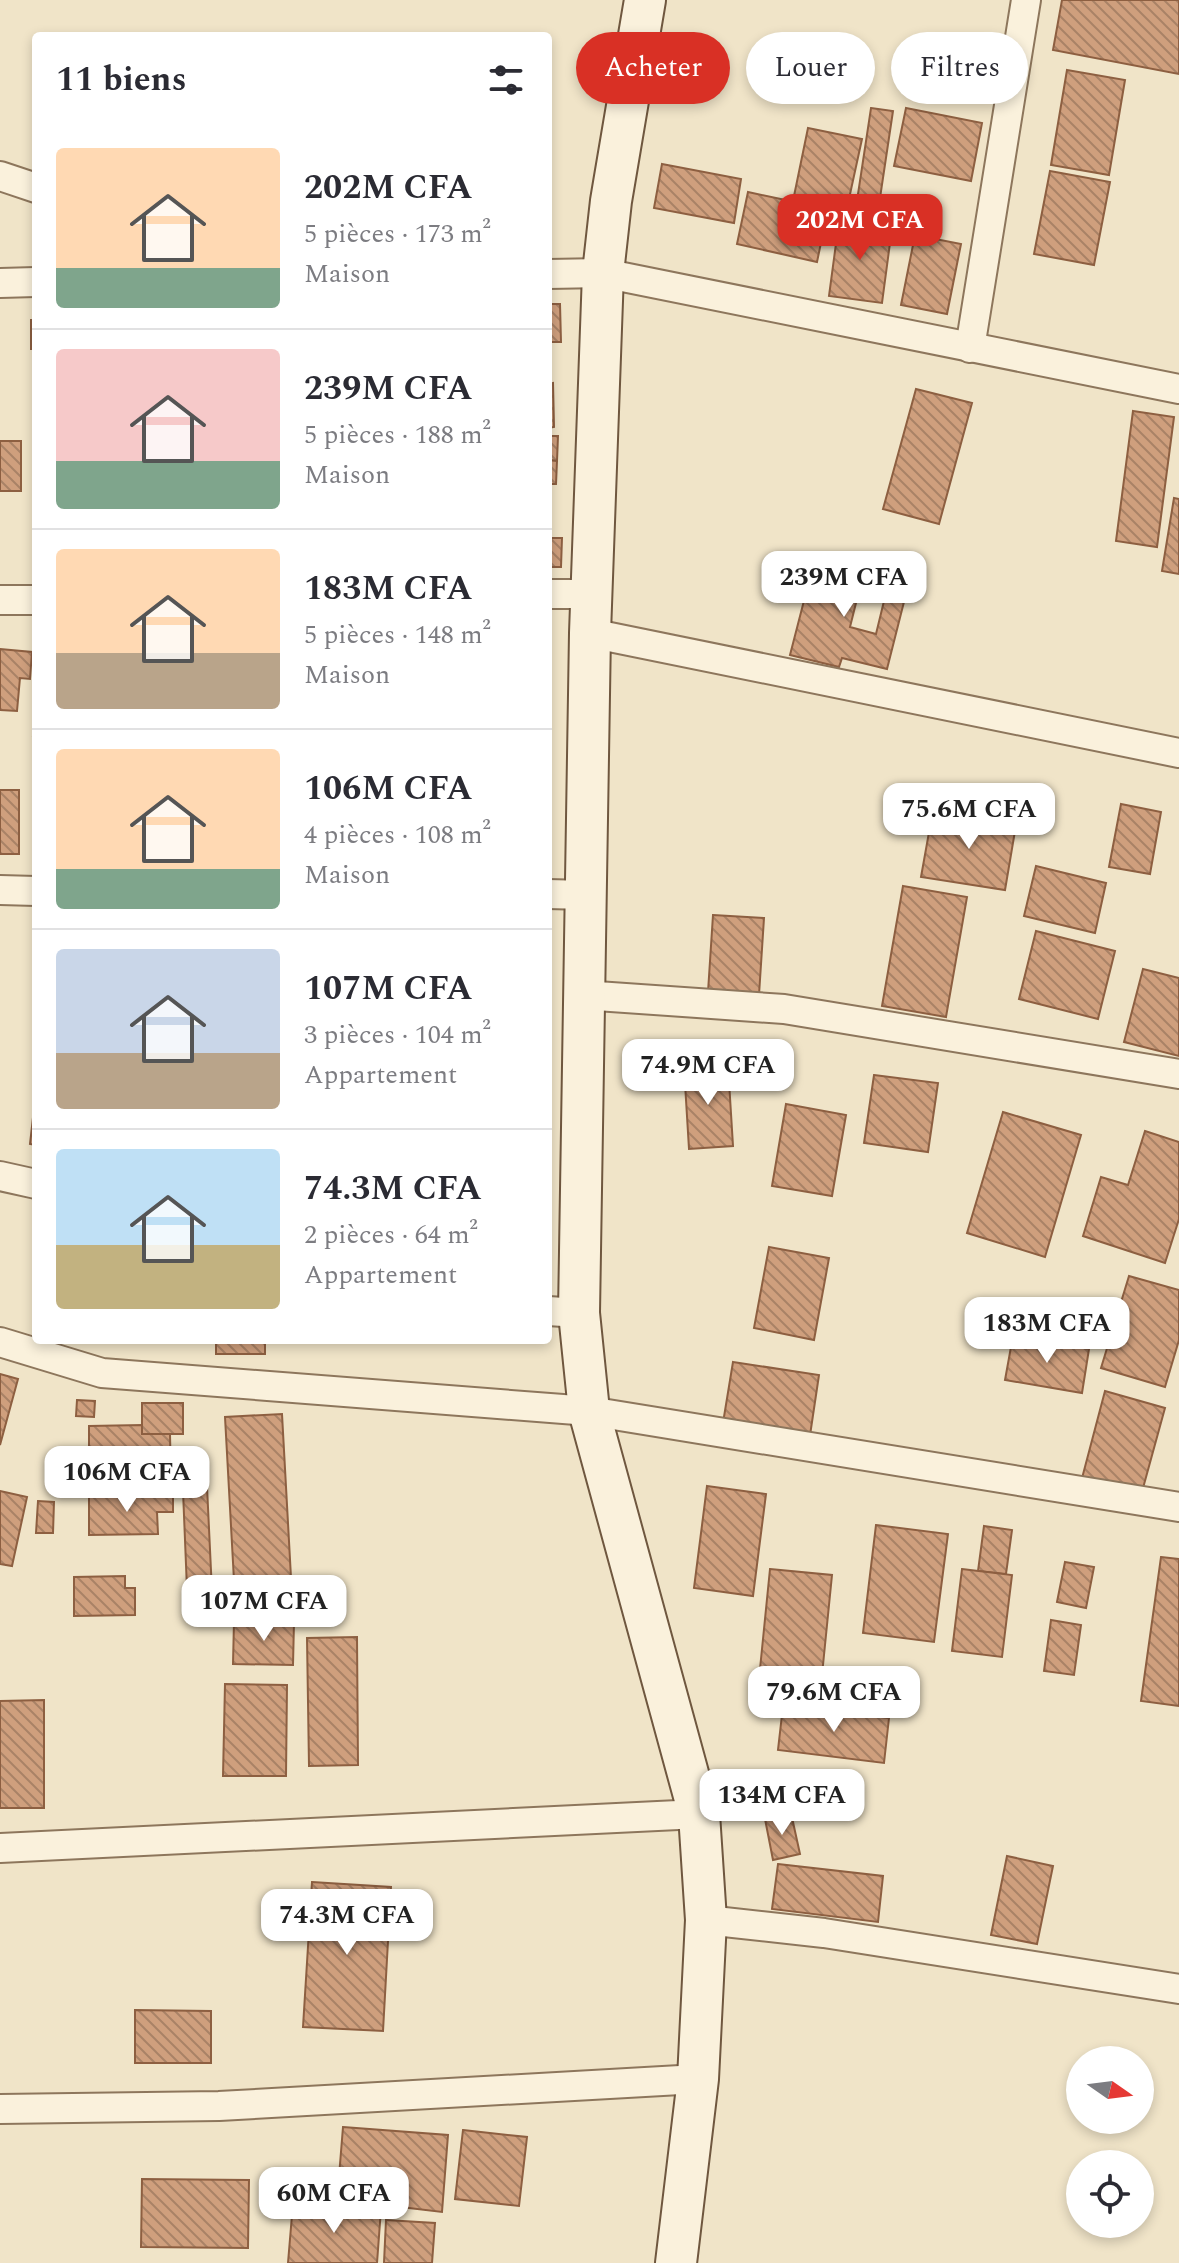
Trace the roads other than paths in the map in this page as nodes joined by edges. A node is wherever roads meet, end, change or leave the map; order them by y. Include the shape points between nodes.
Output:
1 (645, 0) edge
2 (1026, 0) edge
3 (0, 176) edge
4 (32, 187) edge
5 (603, 273) junction
6 (552, 274) edge
7 (32, 282) edge
8 (0, 283) edge
9 (970, 348) junction
10 (1179, 389) edge
11 (552, 596) edge
12 (0, 600) edge
13 (32, 600) edge
14 (591, 613) junction
15 (1179, 753) edge
16 (0, 890) edge
17 (32, 891) edge
18 (566, 894) edge
19 (582, 995) junction
20 (1179, 1074) edge
21 (0, 1176) edge
22 (32, 1183) edge
23 (563, 1312) edge
24 (0, 1342) edge
25 (45, 1348) edge
26 (589, 1411) junction
27 (1179, 1507) edge
28 (699, 1814) junction
29 (0, 1848) edge
30 (706, 1920) junction
31 (1179, 1989) edge
32 (698, 2079) junction
33 (0, 2109) edge
34 (676, 2263) edge

1 - 5 street
2 - 9 street
3 - 4 street
5 - 6 street
5 - 9 street
5 - 14 street
7 - 8 street
9 - 10 street
11 - 14 street
12 - 13 street
14 - 15 street
14 - 18 street
16 - 17 street
18 - 19 street
19 - 20 street via 784,1009
19 - 23 street
21 - 22 street
23 - 26 street
24 - 25 street
25 - 26 street via 102,1373
26 - 27 street
26 - 28 street
28 - 29 street
28 - 30 street
30 - 31 street via 824,1933
30 - 32 street
32 - 33 street via 219,2106
32 - 34 street

